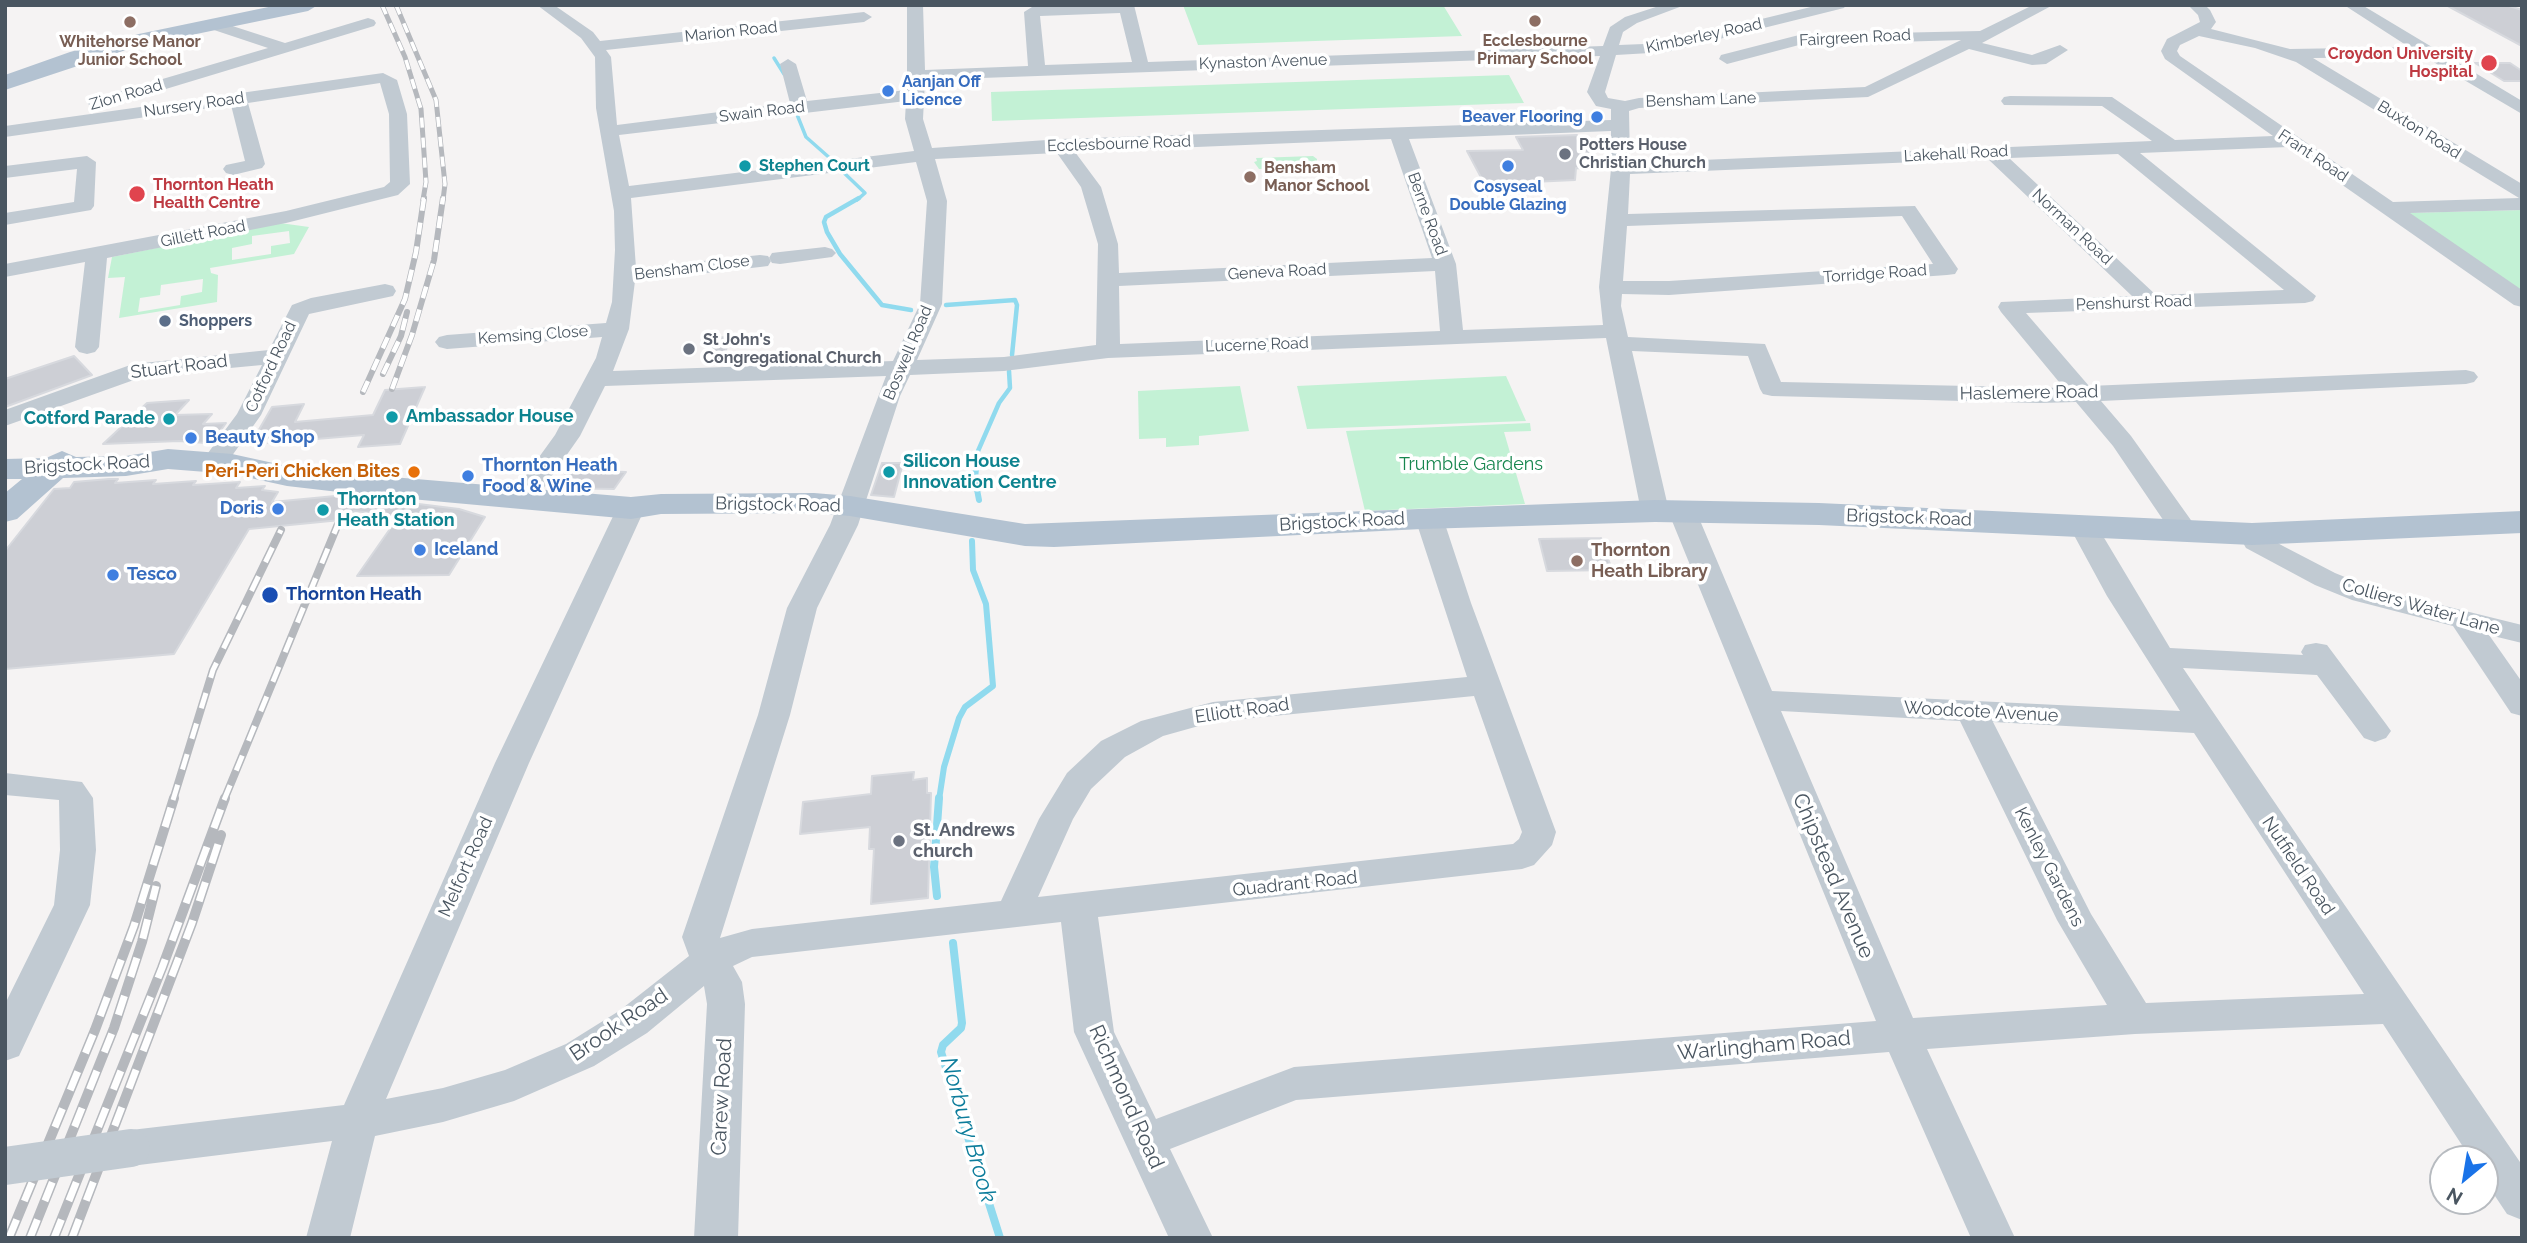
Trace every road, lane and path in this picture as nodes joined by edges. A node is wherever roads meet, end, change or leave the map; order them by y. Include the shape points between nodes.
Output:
1 (308, 5) edge
2 (544, 5) edge
3 (915, 5) edge
4 (1678, 5) edge
5 (1839, 5) edge
6 (2046, 5) edge
7 (2194, 5) edge
8 (2351, 5) edge
9 (1126, 6) edge
10 (864, 17) dead end
11 (368, 23) dead end
12 (211, 24) junction
13 (2197, 31) junction
14 (1976, 40) junction
15 (598, 46) junction
16 (279, 50) junction
17 (2060, 50) dead end
18 (1609, 51) junction
19 (2288, 52) junction
20 (2429, 52) junction
21 (1727, 60) dead end
22 (788, 64) dead end
23 (1141, 66) junction
24 (1037, 70) junction
25 (917, 75) junction
26 (7, 82) edge
27 (915, 95) junction
28 (238, 99) junction
29 (2010, 101) dead end
30 (800, 107) junction
31 (2522, 108) edge
32 (1621, 116) junction
33 (609, 131) junction
34 (5, 132) edge
35 (1398, 133) junction
36 (2291, 141) junction
37 (1062, 145) junction
38 (2170, 145) junction
39 (2121, 147) junction
40 (1992, 153) junction
41 (922, 154) junction
42 (233, 169) dead end
43 (1622, 169) junction
44 (5, 172) edge
45 (398, 188) joint
46 (621, 193) junction
47 (2522, 193) edge
48 (2522, 204) edge
49 (2389, 208) junction
50 (5, 219) edge
51 (1618, 220) junction
52 (825, 253) dead end
53 (97, 255) junction
54 (1445, 264) junction
55 (5, 271) edge
56 (624, 276) junction
57 (1108, 280) junction
58 (1610, 287) junction
59 (385, 291) dead end
60 (2522, 300) edge
61 (2151, 302) junction
62 (618, 329) junction
63 (1452, 337) junction
64 (1617, 338) junction
65 (447, 342) dead end
66 (87, 347) dead end
67 (1108, 351) junction
68 (277, 356) junction
69 (900, 368) junction
70 (2466, 377) dead end
71 (599, 379) junction
72 (2081, 394) junction
73 (5, 419) edge
74 (215, 461) junction
75 (9, 463) edge
76 (60, 463) junction
77 (521, 500) junction
78 (850, 506) junction
79 (631, 508) junction
80 (1668, 511) junction
81 (5, 512) edge
82 (1429, 518) junction
83 (2522, 522) edge
84 (2083, 526) junction
85 (2183, 530) junction
86 (2252, 534) junction
87 (2465, 621) junction
88 (2522, 634) edge
89 (2160, 657) junction
90 (1486, 685) junction
91 (1759, 699) junction
92 (2522, 706) edge
93 (1970, 711) junction
94 (2203, 723) junction
95 (2375, 732) dead end
96 (5, 784) edge
97 (1078, 908) junction
98 (1017, 913) junction
99 (710, 961) junction
100 (2395, 1008) junction
101 (2135, 1020) junction
102 (8, 1033) edge
103 (1901, 1035) junction
104 (358, 1120) junction
105 (1144, 1141) junction
106 (5, 1166) edge
107 (2522, 1201) edge
108 (328, 1238) edge
109 (716, 1238) edge
110 (1191, 1238) edge
111 (1993, 1238) edge

1 - 12 main road
2 - 15 street
3 - 25 street, Boswell Road
4 - 18 street via 1621,25
5 - 18 street, Kimberley Road via 1667,47
6 - 14 street, Bensham Lane
7 - 13 street via 2209,20
8 - 20 street
9 - 23 street
9 - 24 street via 1032,12
10 - 15 street, Marion Road
11 - 16 street, Zion Road
12 - 16 street via 279,45
12 - 26 main road via 108,47
13 - 19 street, Buxton Road
13 - 36 street, Frant Road via 2173,42 2171,57
14 - 17 street, Fairgreen Road via 2032,60
14 - 21 street, Fairgreen Road via 1930,34 1798,40
14 - 32 street, Bensham Lane via 1868,93 1647,102
15 - 33 street via 603,57
16 - 34 street, Zion Road
18 - 23 street, Kynaston Avenue
18 - 32 street via 1597,94
19 - 20 street
19 - 47 street, Buxton Road
20 - 31 street
22 - 30 street
23 - 24 street, Kynaston Avenue
24 - 25 street, Kynaston Avenue
25 - 27 street, Boswell Road
27 - 30 street, Swain Road
27 - 41 street, Boswell Road via 914,125
28 - 34 street, Nursery Road
28 - 42 street via 256,164
28 - 45 street, Nursery Road via 388,80 398,114
29 - 38 street via 2106,101
30 - 33 street, Swain Road
32 - 35 street, Ecclesbourne Road
32 - 43 street
33 - 46 street
35 - 37 street, Ecclesbourne Road
35 - 54 street, Berne Road
36 - 38 street, Lakehall Road
36 - 49 street, Frant Road
37 - 41 street, Ecclesbourne Road
37 - 57 street via 1091,187 1108,244
38 - 39 street, Lakehall Road
39 - 40 street, Lakehall Road
39 - 61 street, Penshurst Road via 2305,296
40 - 43 street, Lakehall Road
40 - 61 street, Norman Road
41 - 46 street, Ecclesbourne Road
41 - 69 street, Boswell Road via 937,201 930,304
43 - 51 street
44 - 50 street via 86,162 84,206
45 - 53 street, Gillett Road via 286,217
46 - 56 street
48 - 49 street
49 - 60 street, Frant Road
51 - 58 street
51 - 58 street, Torridge Road via 1908,210 1947,269 1680,287
52 - 56 street, Bensham Close
53 - 55 street, Gillett Road
53 - 66 street
54 - 57 street, Geneva Road
54 - 63 street, Berne Road
56 - 62 street
57 - 67 street
58 - 64 street
59 - 68 street, Cotford Road via 299,310
61 - 72 street, Penshurst Road via 2009,307
62 - 65 street, Kemsing Close
62 - 71 street
63 - 64 street, Lucerne Road
63 - 67 street, Lucerne Road
64 - 72 street, Haslemere Road via 1757,349 1772,388 1975,396
64 - 80 street
67 - 69 street, Lucerne Road
68 - 73 street, Stuart Road via 141,369
68 - 74 street, Cotford Road via 249,415
69 - 71 street, Lucerne Road
69 - 78 street, Boswell Road
70 - 72 street, Haslemere Road
71 - 77 street via 557,451
72 - 85 street, Penshurst Road via 2122,441
74 - 76 main road, Brigstock Road via 168,459 126,466
74 - 77 main road, Brigstock Road via 287,476
75 - 76 main road, Brigstock Road
76 - 81 main road
77 - 79 main road, Brigstock Road
78 - 79 main road, Brigstock Road via 661,504
78 - 82 main road, Brigstock Road via 1054,536
78 - 99 street via 802,608 774,715 701,937
79 - 104 street, Melfort Road via 506,775
80 - 82 main road, Brigstock Road
80 - 84 main road, Brigstock Road
80 - 91 street, Chipstead Avenue
82 - 90 street, Quadrant Road
83 - 86 main road, Brigstock Road
84 - 85 main road, Brigstock Road
84 - 89 street, Nutfield Road
85 - 86 main road, Brigstock Road
86 - 87 street, Colliers Water Lane via 2256,542 2325,579 2372,597
87 - 88 street, Colliers Water Lane
87 - 92 street
89 - 94 street, Nutfield Road
89 - 95 street via 2320,656
90 - 97 street, Quadrant Road via 1539,832 1535,845 1522,856
90 - 98 street, Elliott Road via 1213,712 1152,728 1112,749 1079,781 1056,819 1020,896
91 - 93 street, Woodcote Avenue
91 - 103 street, Chipstead Avenue
93 - 94 street, Woodcote Avenue
93 - 101 street, Kenley Gardens via 2075,920
94 - 100 street, Nutfield Road
96 - 102 street via 70,790 76,799 78,850 72,905
97 - 98 street, Quadrant Road
97 - 105 street, Richmond Road via 1094,1032
98 - 99 street, Quadrant Road via 752,943
99 - 104 street, Brook Road via 633,1022 569,1060 514,1084 455,1102
99 - 109 street, Carew Road via 723,982 726,1004
100 - 101 street, Warlingham Road
100 - 107 street, Nutfield Road
101 - 103 street, Warlingham Road
103 - 105 street, Warlingham Road via 1294,1084
103 - 111 street, Chipstead Avenue
104 - 106 street, Brook Road, bridge
104 - 108 street, Melfort Road
105 - 110 street, Richmond Road

